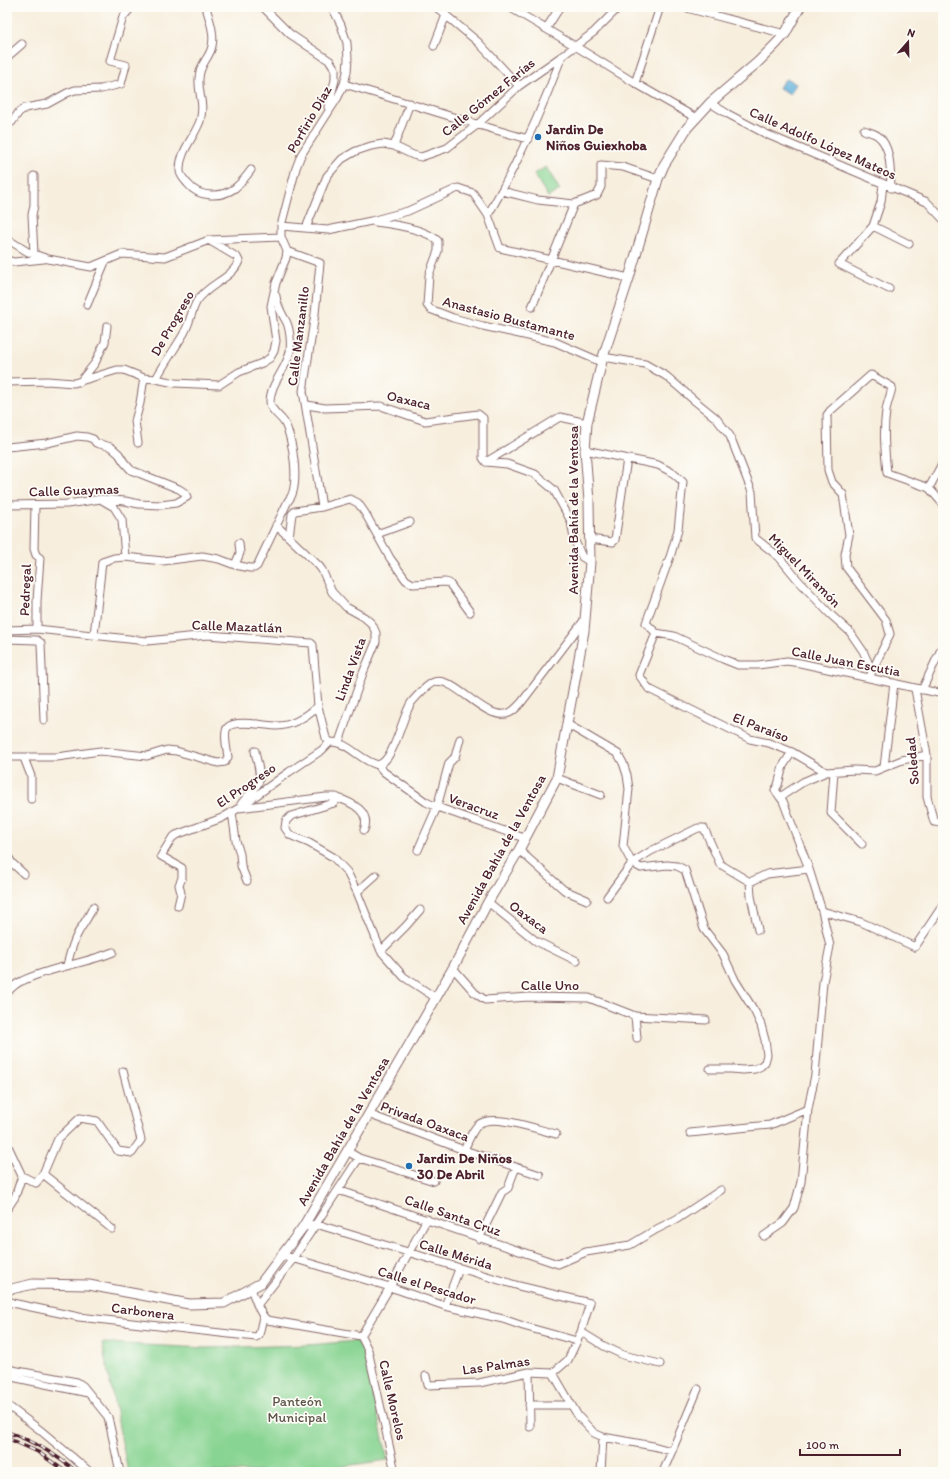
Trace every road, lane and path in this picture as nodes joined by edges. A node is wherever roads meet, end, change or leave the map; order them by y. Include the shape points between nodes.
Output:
1 (132, 7) edge
2 (206, 7) edge
3 (263, 7) edge
4 (332, 7) edge
5 (436, 7) edge
6 (509, 7) edge
7 (560, 7) edge
8 (619, 7) edge
9 (660, 7) edge
10 (683, 7) edge
11 (800, 7) edge
12 (446, 15) junction
13 (546, 29) junction
14 (785, 34) junction
15 (22, 44) dead end
16 (434, 46) dead end
17 (575, 46) junction
18 (562, 56) junction
19 (7, 57) edge
20 (635, 83) junction
21 (344, 84) junction
22 (519, 86) junction
23 (410, 103) junction
24 (710, 103) junction
25 (325, 117) junction
26 (696, 118) junction
27 (7, 123) edge
28 (477, 125) junction
29 (864, 130) dead end
30 (528, 138) junction
31 (394, 146) junction
32 (251, 170) dead end
33 (34, 176) dead end
34 (658, 179) junction
35 (883, 184) junction
36 (892, 188) junction
37 (502, 191) junction
38 (574, 204) junction
39 (488, 215) junction
40 (943, 219) edge
41 (371, 221) junction
42 (281, 226) junction
43 (873, 226) junction
44 (306, 228) junction
45 (281, 236) junction
46 (7, 239) edge
47 (209, 240) junction
48 (909, 244) dead end
49 (287, 251) junction
50 (34, 254) junction
51 (48, 259) junction
52 (7, 260) edge
53 (552, 260) junction
54 (105, 262) junction
55 (629, 278) junction
56 (889, 289) dead end
57 (276, 290) junction
58 (87, 305) dead end
59 (532, 307) dead end
60 (107, 326) dead end
61 (602, 359) junction
62 (144, 378) junction
63 (156, 379) junction
64 (7, 382) edge
65 (80, 382) junction
66 (307, 405) junction
67 (587, 423) junction
68 (138, 443) dead end
69 (7, 447) edge
70 (585, 450) junction
71 (628, 459) junction
72 (486, 462) junction
73 (943, 462) edge
74 (929, 488) junction
75 (101, 499) junction
76 (943, 504) edge
77 (7, 505) edge
78 (35, 505) junction
79 (322, 507) junction
80 (410, 522) dead end
81 (276, 525) junction
82 (377, 534) junction
83 (289, 537) junction
84 (589, 539) junction
85 (239, 543) dead end
86 (125, 557) junction
87 (590, 562) junction
88 (235, 565) junction
89 (470, 612) dead end
90 (585, 619) junction
91 (37, 629) junction
92 (7, 630) edge
93 (656, 633) junction
94 (94, 635) junction
95 (7, 639) edge
96 (943, 645) edge
97 (870, 674) junction
98 (894, 683) junction
99 (919, 689) junction
100 (943, 694) edge
101 (318, 706) junction
102 (44, 720) dead end
103 (567, 724) junction
104 (460, 739) dead end
105 (330, 742) junction
106 (339, 742) junction
107 (255, 751) dead end
108 (792, 752) junction
109 (927, 755) junction
110 (7, 757) edge
111 (24, 758) junction
112 (378, 765) junction
113 (884, 767) junction
114 (830, 772) junction
115 (557, 778) junction
116 (601, 795) dead end
117 (780, 796) junction
118 (338, 798) junction
119 (31, 799) dead end
120 (437, 807) junction
121 (239, 808) junction
122 (232, 812) junction
123 (943, 823) edge
124 (364, 830) dead end
125 (524, 838) junction
126 (862, 844) dead end
127 (418, 850) dead end
128 (519, 850) junction
129 (7, 855) edge
130 (632, 863) junction
131 (809, 869) junction
132 (24, 874) dead end
133 (376, 875) dead end
134 (247, 881) dead end
135 (750, 882) junction
136 (357, 892) junction
137 (607, 897) dead end
138 (587, 900) dead end
139 (488, 902) junction
140 (943, 905) edge
141 (178, 906) dead end
142 (93, 907) dead end
143 (420, 910) dead end
144 (822, 911) junction
145 (758, 930) dead end
146 (381, 951) junction
147 (113, 952) dead end
148 (578, 961) dead end
149 (67, 965) junction
150 (453, 968) junction
151 (7, 992) edge
152 (436, 998) junction
153 (635, 1016) junction
154 (706, 1020) dead end
155 (637, 1038) dead end
156 (710, 1069) dead end
157 (123, 1071) dead end
158 (808, 1109) junction
159 (368, 1114) junction
160 (690, 1133) dead end
161 (556, 1134) dead end
162 (7, 1144) edge
163 (464, 1150) junction
164 (347, 1151) junction
165 (360, 1158) junction
166 (516, 1167) junction
167 (43, 1174) junction
168 (540, 1175) dead end
169 (22, 1176) junction
170 (434, 1180) dead end
171 (338, 1190) junction
172 (720, 1190) dead end
173 (7, 1209) edge
174 (427, 1219) junction
175 (316, 1224) junction
176 (303, 1227) junction
177 (112, 1229) dead end
178 (764, 1236) dead end
179 (479, 1239) junction
180 (409, 1253) junction
181 (282, 1255) junction
182 (293, 1259) junction
183 (459, 1269) junction
184 (390, 1287) junction
185 (251, 1289) junction
186 (7, 1290) edge
187 (7, 1299) edge
188 (258, 1304) junction
189 (444, 1306) junction
190 (263, 1317) junction
191 (581, 1332) junction
192 (361, 1336) junction
193 (576, 1341) junction
194 (660, 1364) dead end
195 (7, 1369) edge
196 (529, 1372) junction
197 (553, 1373) junction
198 (7, 1376) edge
199 (426, 1376) dead end
200 (698, 1389) dead end
201 (88, 1393) junction
202 (571, 1404) junction
203 (7, 1405) edge
204 (529, 1405) junction
205 (530, 1427) dead end
206 (603, 1437) junction
207 (671, 1451) junction
208 (90, 1472) edge
209 (120, 1472) edge
210 (395, 1472) edge
211 (601, 1472) edge
212 (663, 1472) edge

1 - 27 street via 123,17 118,29 110,61 126,65 121,84 101,89 75,90 46,104 25,108 12,122
2 - 32 street via 213,36 211,49 200,70 203,109 182,158 181,175 190,188 211,196 234,188
3 - 25 street via 290,34 330,61 335,69 335,80
4 - 21 street via 347,43 348,59
5 - 12 street
6 - 13 street
7 - 13 street
8 - 17 street, Calle Gómez Farías via 594,32
9 - 20 street
10 - 14 street
11 - 14 main road, Avenida Bahía de la Ventosa
12 - 16 street
12 - 22 street via 478,42
13 - 17 street
14 - 24 main road, Avenida Bahía de la Ventosa via 758,62
15 - 19 street
17 - 18 street, Calle Gómez Farías
17 - 20 street
18 - 22 street, Calle Gómez Farías
18 - 30 street
20 - 26 street
21 - 23 street
21 - 25 street, Porfirio Díaz
22 - 28 street, Calle Gómez Farías
23 - 28 street
23 - 31 street
24 - 26 main road, Avenida Bahía de la Ventosa
24 - 35 street, Calle Adolfo López Mateos via 766,134
25 - 42 street, Porfirio Díaz via 301,155
26 - 34 main road, Avenida Bahía de la Ventosa via 672,152
28 - 30 street
28 - 31 street, Calle Gómez Farías via 447,148 421,157
29 - 36 street via 878,136 885,145 889,156
30 - 37 street
31 - 44 street, Calle Gómez Farías via 371,146 342,159 327,176
33 - 50 street
34 - 38 street via 623,167 601,166 601,186 597,195
34 - 55 main road, Avenida Bahía de la Ventosa
35 - 36 street, Calle Adolfo López Mateos
35 - 43 street via 881,202
36 - 40 street, Calle Adolfo López Mateos via 927,202
37 - 38 street via 538,200
37 - 39 street
38 - 53 street
39 - 41 street via 473,193 458,188 408,211
39 - 53 street via 500,248
41 - 44 street via 328,230
41 - 61 street, Anastasio Bustamante via 420,231 438,241 438,251 429,275 427,305 430,309 445,316 483,326 556,342
42 - 44 street
42 - 45 street, Porfirio Díaz
43 - 48 street
43 - 56 street via 839,264
45 - 47 street
45 - 49 street
46 - 50 street
47 - 54 street via 165,257 122,254
47 - 63 street, De Progreso via 237,257 237,267 197,300 184,334
49 - 57 street
49 - 66 street, Calle Manzanillo via 320,263 303,391
50 - 51 street
51 - 52 street via 14,262
51 - 54 street via 91,267
53 - 55 street
53 - 59 street
54 - 58 street
55 - 61 main road, Avenida Bahía de la Ventosa
57 - 63 street via 271,306 276,340 270,358 239,372 219,385 183,384
57 - 81 street via 277,304 288,328 290,347 287,361 274,384 270,406 284,422 296,473 293,494
60 - 65 street via 105,342 95,363
61 - 67 main road, Avenida Bahía de la Ventosa
61 - 97 street, Miguel Miramón via 645,364 666,376 716,418 730,436 752,492 755,538 779,557 825,609 850,632 863,651
62 - 63 street
62 - 65 street via 117,370
62 - 68 street via 135,421
64 - 65 street
66 - 72 street, Oaxaca via 325,408 381,406 425,420 478,414 483,418 483,458
66 - 79 street, Calle Manzanillo
67 - 70 main road, Avenida Bahía de la Ventosa
67 - 72 street via 560,417
69 - 75 street, Calle Guaymas via 47,443 77,436 93,439 119,454 131,470 178,489 187,497 176,503 161,505
70 - 71 street
70 - 84 main road, Avenida Bahía de la Ventosa
71 - 84 street via 615,540 613,542
71 - 93 street via 658,465 683,482 678,530 646,624
72 - 87 street via 507,464 535,474 554,490 571,521 574,539 582,558
73 - 74 street
74 - 76 street
74 - 97 street via 887,473 883,432 892,387 871,375 827,415 828,470 832,482 843,494 849,534 844,554 846,567 886,620 890,634
75 - 78 street, Calle Guaymas
75 - 86 street via 114,507 122,520
77 - 78 street, Calle Guaymas
78 - 91 street, Pedregal via 34,548 40,558
79 - 82 street via 354,500
79 - 83 street via 294,511
80 - 82 street
81 - 83 street, Linda Vista
81 - 88 street via 257,566 254,568
82 - 89 street via 406,580 413,584 449,583
83 - 106 street, Linda Vista via 322,570 332,592 346,607 372,624 376,633 376,642
84 - 87 main road, Avenida Bahía de la Ventosa
85 - 88 street via 240,553
86 - 88 street via 163,561 202,556
86 - 94 street via 102,562
87 - 90 main road, Avenida Bahía de la Ventosa
90 - 103 main road, Avenida Bahía de la Ventosa
90 - 112 street via 521,703 509,713 493,712 443,681 433,682 411,703 386,759
91 - 92 street, Calle Mazatlán
91 - 94 street, Calle Mazatlán
93 - 97 street, Calle Juan Escutia via 674,636 738,665 787,661
93 - 108 street, El Paraíso via 639,675 649,689 750,739
94 - 101 street, Calle Mazatlán via 147,641 208,636 311,643
95 - 102 street via 37,640 41,643
96 - 99 street
97 - 98 street, Calle Juan Escutia
98 - 99 street, Calle Juan Escutia
98 - 113 street
99 - 100 street, Calle Juan Escutia
99 - 109 street, Soledad
101 - 105 street, Calle Mazatlán via 326,738
101 - 111 street via 296,721 278,726 234,724 228,727 225,733 228,757 225,762 218,763 167,750 147,756 100,751 57,757
103 - 115 main road, Avenida Bahía de la Ventosa
103 - 130 street via 618,754 623,763 628,775 629,789 623,846
104 - 120 street via 455,757 448,763
105 - 106 street
105 - 121 street, El Progreso
106 - 112 street
107 - 121 street via 258,784
108 - 114 street, El Paraíso
108 - 117 street via 783,766 775,790
109 - 113 street
109 - 123 street, Soledad via 927,797 934,822
110 - 111 street
111 - 119 street via 31,776
112 - 120 street via 426,802
113 - 114 street via 875,771
114 - 117 street via 803,782
114 - 126 street via 831,813
115 - 116 street
115 - 125 main road, Avenida Bahía de la Ventosa
117 - 131 street
118 - 121 street via 326,797
118 - 124 street via 358,807 365,815
118 - 136 street via 334,803 291,816 286,821 285,828 290,835 333,857 347,872
120 - 125 street, Veracruz
120 - 127 street
121 - 122 street, El Progreso
122 - 134 street via 241,866
122 - 141 street, El Progreso via 176,835 161,856 182,868 179,885 182,893
125 - 128 main road, Avenida Bahía de la Ventosa
128 - 138 street via 564,890
128 - 139 main road, Avenida Bahía de la Ventosa
129 - 132 street
130 - 135 street via 650,851 698,828 704,828 720,864
130 - 137 street
130 - 156 street via 641,868 667,865 685,870 704,930 722,954 761,1025 766,1055 761,1066 742,1070
131 - 135 street via 767,874
131 - 144 street
133 - 136 street
135 - 145 street
136 - 146 street
139 - 148 street, Oaxaca via 536,941
139 - 150 main road, Avenida Bahía de la Ventosa
140 - 144 street via 915,947 861,922
142 - 149 street via 72,946
143 - 146 street
144 - 158 street via 830,946 823,982 815,1075
146 - 152 street via 404,977
147 - 149 street
149 - 151 street via 20,981
150 - 152 main road, Avenida Bahía de la Ventosa
150 - 153 street, Calle Uno via 475,993 485,1000 529,997 589,998
152 - 159 main road, Avenida Bahía de la Ventosa
153 - 154 street, Calle Uno
153 - 155 street
157 - 167 street via 141,1140 132,1153 118,1151 97,1121 80,1118 58,1139
158 - 160 street via 765,1126
158 - 178 street via 801,1182 794,1208 783,1223
159 - 163 street, Privada Oaxaca
159 - 164 main road, Avenida Bahía de la Ventosa
161 - 163 street via 503,1120 485,1120 477,1125
162 - 169 street
163 - 166 street, Privada Oaxaca
164 - 165 street
164 - 176 main road, Avenida Bahía de la Ventosa
165 - 170 street
165 - 171 street
166 - 168 street, Privada Oaxaca
166 - 179 street via 508,1188 502,1192
167 - 169 street via 36,1183
167 - 177 street
169 - 173 street via 15,1197
171 - 174 street, Calle Santa Cruz
171 - 175 street
172 - 179 street, Calle Santa Cruz via 677,1219 630,1245 586,1252 558,1264
174 - 179 street, Calle Santa Cruz
174 - 180 street
175 - 176 street
175 - 180 street, Calle Mérida
175 - 182 street
176 - 181 main road, Avenida Bahía de la Ventosa
180 - 183 street, Calle Mérida
180 - 184 street
181 - 182 street, Calle el Pescador
181 - 185 main road, Avenida Bahía de la Ventosa via 261,1283
182 - 184 street, Calle el Pescador
182 - 188 street
183 - 189 street
183 - 191 street, Calle Mérida via 590,1302
184 - 189 street, Calle el Pescador
184 - 192 street
185 - 186 main road, Avenida Bahía de la Ventosa via 224,1303 189,1304 89,1285 33,1284
185 - 188 street
187 - 190 street, Carbonera via 12,1303 79,1317 256,1337 259,1335
188 - 190 street
189 - 193 street, Calle el Pescador via 503,1319
190 - 192 street via 271,1321
191 - 193 street
191 - 194 street via 624,1355
192 - 210 street, Calle Morelos via 368,1350
193 - 197 street via 568,1360
195 - 201 street via 77,1382
196 - 197 street, Las Palmas
196 - 199 street, Las Palmas via 479,1383 428,1384
196 - 204 street
197 - 202 street
198 - 201 street
200 - 207 street
201 - 209 street via 108,1417
202 - 204 street
202 - 206 street via 594,1433
203 - 208 street
204 - 205 street
206 - 207 street
206 - 211 street
207 - 212 street

